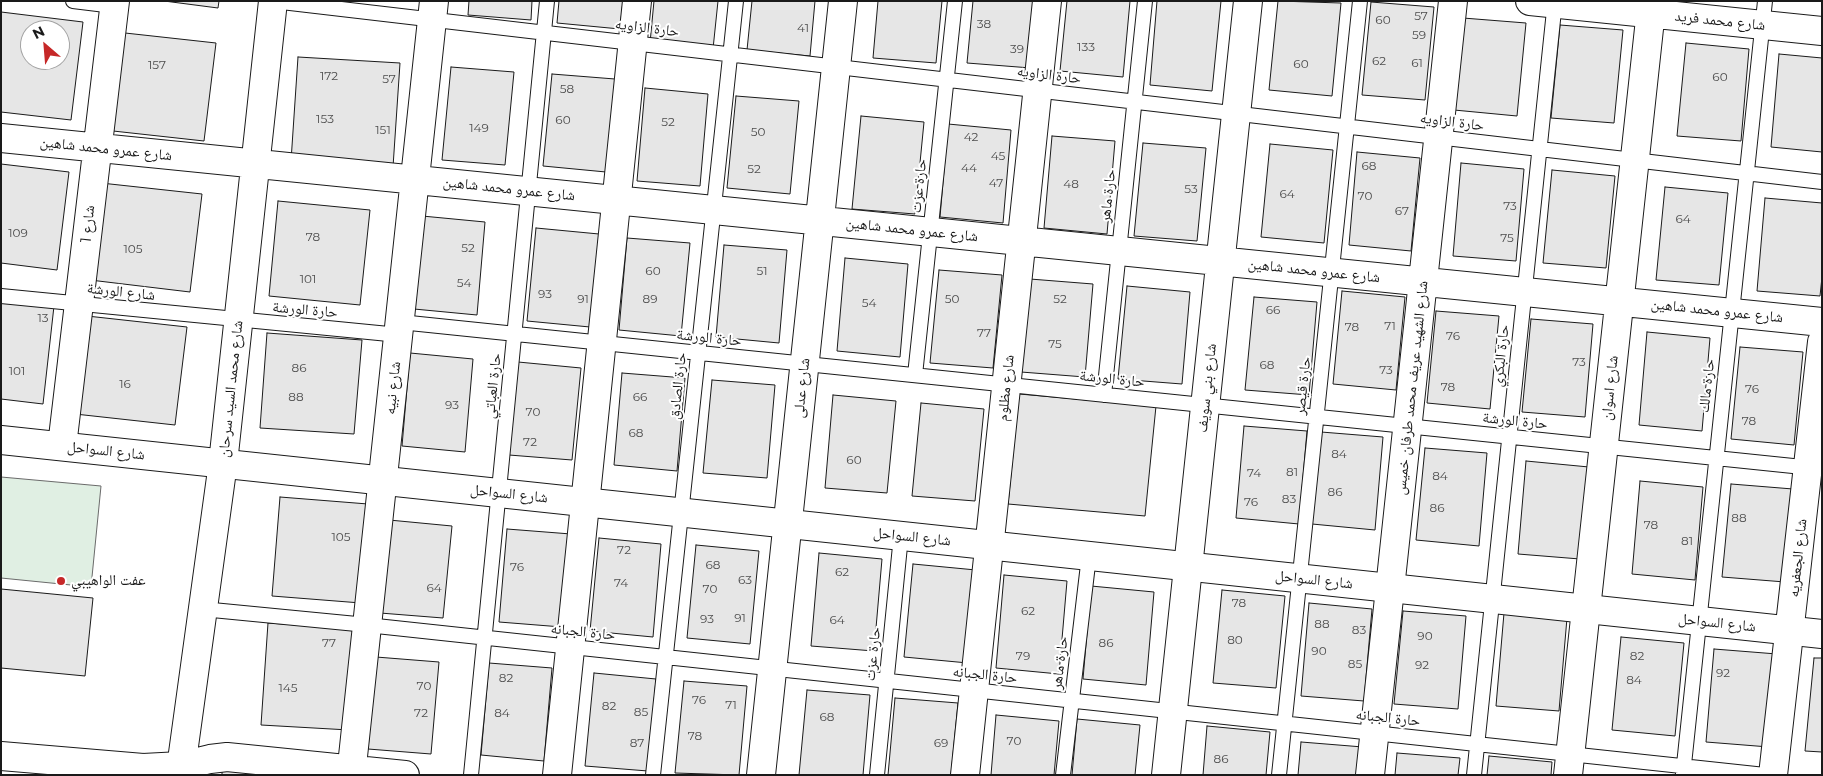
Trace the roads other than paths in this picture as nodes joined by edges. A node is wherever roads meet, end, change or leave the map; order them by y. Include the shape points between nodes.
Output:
1 (73, 1) edge
2 (273, 1) edge
3 (547, 1) edge
4 (637, 1) edge
5 (736, 1) edge
6 (843, 1) edge
7 (955, 1) edge
8 (1047, 1) edge
9 (1145, 1) edge
10 (1248, 1) edge
11 (1360, 1) edge
12 (1453, 1) edge
13 (1546, 2) edge
14 (115, 4) edge
15 (1651, 8) edge
16 (433, 10) edge
17 (1764, 13) edge
18 (1822, 31) edge
19 (544, 33) junction
20 (633, 43) junction
21 (731, 55) junction
22 (836, 67) junction
23 (947, 80) junction
24 (1038, 90) junction
25 (1134, 102) junction
26 (1236, 114) junction
27 (1346, 126) junction
28 (1439, 137) junction
29 (1, 138) edge
30 (96, 148) junction
31 (1539, 149) junction
32 (1635, 160) junction
33 (255, 164) junction
34 (1747, 173) junction
35 (415, 180) junction
36 (1822, 182) edge
37 (529, 192) junction
38 (616, 201) junction
39 (714, 210) junction
40 (819, 221) junction
41 (930, 232) junction
42 (1021, 241) junction
43 (1119, 251) junction
44 (1220, 261) junction
45 (1331, 272) junction
46 (1423, 281) junction
47 (1524, 292) junction
48 (1, 296) edge
49 (1620, 302) junction
50 (79, 305) junction
51 (1732, 313) junction
52 (238, 320) junction
53 (1822, 322) edge
54 (399, 329) junction
55 (515, 334) junction
56 (1822, 342) edge
57 (602, 343) junction
58 (698, 353) junction
59 (805, 364) junction
60 (915, 375) junction
61 (1006, 384) junction
62 (1104, 394) junction
63 (1205, 405) junction
64 (1316, 417) junction
65 (1408, 426) junction
66 (1509, 436) junction
67 (1, 440) edge
68 (62, 446) junction
69 (1604, 446) junction
70 (1716, 458) junction
71 (223, 463) junction
72 (1815, 468) edge
73 (383, 480) junction
74 (499, 493) junction
75 (585, 502) junction
76 (681, 512) junction
77 (788, 524) junction
78 (901, 536) junction
79 (989, 545) junction
80 (1089, 556) junction
81 (1188, 566) junction
82 (1299, 578) junction
83 (1390, 588) junction
84 (1492, 599) junction
85 (1586, 609) junction
86 (202, 610) junction
87 (1699, 621) junction
88 (367, 625) junction
89 (1790, 631) junction
90 (1822, 634) edge
91 (484, 638) junction
92 (570, 647) junction
93 (665, 657) junction
94 (772, 668) junction
95 (886, 680) junction
96 (974, 690) junction
97 (1072, 700) junction
98 (1172, 711) junction
99 (1284, 723) junction
100 (1374, 733) junction
101 (1477, 744) junction
102 (1, 756) edge
103 (1569, 764) edge
104 (180, 770) edge
105 (1683, 770) edge
106 (352, 772) edge
107 (405, 775) edge
108 (471, 775) edge
109 (556, 775) edge
110 (652, 775) edge
111 (761, 775) edge
112 (876, 775) edge
113 (965, 775) edge
114 (1063, 775) edge
115 (1166, 775) edge
116 (1279, 775) edge
117 (1370, 775) edge
118 (1474, 775) edge
119 (1765, 775) edge
120 (1773, 775) edge

1 - 14 lane
2 - 16 lane, حارة الزاويه
2 - 33 street, شارع محمد السيد سرحان
3 - 19 lane, حارة العباتي
4 - 20 street
5 - 21 lane, حارة الصادق
6 - 22 street, شارع عدلى
7 - 23 lane, حارة عزت
8 - 24 street, شارع مظلوم
9 - 25 lane, حارة ماهر
10 - 26 street, شارع بني سويف
11 - 27 lane, حارة قيصر
12 - 28 street, شارع الشهيد عريف محمد طرفان خميس
13 - 15 street, شارع محمد فريد
13 - 31 lane, حارة البكري
14 - 30 street, شارع 1
15 - 17 street, شارع محمد فريد
15 - 32 street, شارع اسوان
16 - 19 lane, حارة الزاويه
16 - 35 street, شارع نبيه
17 - 18 street, شارع محمد فريد
17 - 34 lane, حارة مالك
19 - 20 lane, حارة الزاويه
19 - 37 lane, حارة العباتي
20 - 21 lane, حارة الزاويه
20 - 38 street
21 - 22 lane, حارة الزاويه
21 - 39 lane, حارة الصادق
22 - 23 lane, حارة الزاويه
22 - 40 street, شارع عدلى
23 - 24 lane, حارة الزاويه
23 - 41 lane, حارة عزت
24 - 25 lane, حارة الزاويه
24 - 42 street, شارع مظلوم
25 - 26 lane, حارة الزاويه
25 - 43 lane, حارة ماهر
26 - 27 lane, حارة الزاويه
26 - 44 street, شارع بني سويف
27 - 28 lane, حارة الزاويه
27 - 45 lane, حارة قيصر
28 - 31 lane, حارة الزاويه
28 - 46 street, شارع الشهيد عريف محمد طرفان خميس
29 - 30 street, شارع عمرو محمد شاهين
30 - 33 street, شارع عمرو محمد شاهين
30 - 50 street, شارع 1
31 - 32 lane, حارة الزاويه
31 - 47 lane, حارة البكري
32 - 34 lane, حارة الزاويه
32 - 49 street, شارع اسوان
33 - 35 street, شارع عمرو محمد شاهين
33 - 52 street, شارع محمد السيد سرحان
34 - 36 lane, حارة الزاويه
34 - 51 lane, حارة مالك
35 - 37 street, شارع عمرو محمد شاهين
35 - 54 street, شارع نبيه
37 - 38 street, شارع عمرو محمد شاهين
37 - 55 lane, حارة العباتي
38 - 39 street, شارع عمرو محمد شاهين
38 - 57 street
39 - 40 street, شارع عمرو محمد شاهين
39 - 58 lane, حارة الصادق
40 - 41 street, شارع عمرو محمد شاهين
40 - 59 street, شارع عدلى
41 - 42 street, شارع عمرو محمد شاهين
41 - 60 lane, حارة عزت
42 - 43 street, شارع عمرو محمد شاهين
42 - 61 street, شارع مظلوم
43 - 44 street, شارع عمرو محمد شاهين
43 - 62 lane, حارة ماهر
44 - 45 street, شارع عمرو محمد شاهين
44 - 63 street, شارع بني سويف
45 - 46 street, شارع عمرو محمد شاهين
45 - 64 lane, حارة قيصر
46 - 47 street, شارع عمرو محمد شاهين
46 - 65 street, شارع الشهيد عريف محمد طرفان خميس
47 - 49 street, شارع عمرو محمد شاهين
47 - 66 lane, حارة البكري
48 - 50 lane, شارع الورشة
49 - 51 street, شارع عمرو محمد شاهين
49 - 69 street, شارع اسوان
50 - 52 lane, شارع الورشة
50 - 68 street, شارع 1
51 - 53 street, شارع عمرو محمد شاهين
51 - 70 lane, حارة مالك
52 - 54 lane, حارة الورشة
52 - 71 street, شارع محمد السيد سرحان
54 - 55 lane, حارة الورشة
54 - 73 street, شارع نبيه
55 - 57 lane, حارة الورشة
55 - 74 lane, حارة العباتي
56 - 72 street, شارع الجعفريه
57 - 58 lane, حارة الورشة
57 - 75 street
58 - 59 lane, حارة الورشة
58 - 76 lane, حارة الصادق
59 - 60 lane, حارة الورشة
59 - 77 street, شارع عدلى
60 - 61 lane, حارة الورشة
61 - 62 lane, حارة الورشة
61 - 79 street, شارع مظلوم
62 - 63 lane, حارة الورشة
63 - 64 lane, حارة الورشة
63 - 81 street, شارع بني سويف
64 - 65 lane, حارة الورشة
64 - 82 lane, حارة قيصر
65 - 66 lane, حارة الورشة
65 - 83 street, شارع الشهيد عريف محمد طرفان خميس
66 - 69 lane, حارة الورشة
66 - 84 lane, حارة البكري
67 - 68 street, شارع السواحل
68 - 71 street, شارع السواحل
69 - 70 lane, حارة الورشة
69 - 85 street, شارع اسوان
70 - 72 lane, حارة الورشة
70 - 87 lane, حارة مالك
71 - 73 street, شارع السواحل
71 - 86 street, شارع محمد السيد سرحان
72 - 89 street, شارع الجعفريه
73 - 74 street, شارع السواحل
73 - 88 street, شارع نبيه
74 - 75 street, شارع السواحل
74 - 91 lane, حارة العباتي
75 - 76 street, شارع السواحل
75 - 92 street
76 - 77 street, شارع السواحل
76 - 93 lane, حارة الصادق
77 - 78 street, شارع السواحل
77 - 94 street, شارع عدلى
78 - 79 street, شارع السواحل
78 - 95 lane, حارة عزت
79 - 80 street, شارع السواحل
79 - 96 street, شارع مظلوم
80 - 81 street, شارع السواحل
80 - 97 lane, حارة ماهر
81 - 82 street, شارع السواحل
81 - 98 street, شارع بني سويف
82 - 83 street, شارع السواحل
82 - 99 lane, حارة قيصر
83 - 84 street, شارع السواحل
83 - 100 street, شارع الشهيد عريف محمد طرفان خميس
84 - 85 street, شارع السواحل
84 - 101 lane, حارة البكري
85 - 87 street, شارع السواحل
85 - 103 street, شارع اسوان
86 - 88 lane, حارة الجبانه
86 - 104 street, شارع محمد السيد سرحان
87 - 89 street, شارع السواحل
87 - 105 lane, حارة مالك
88 - 91 lane, حارة الجبانه
88 - 106 street, شارع نبيه
89 - 90 street, شارع السواحل
89 - 120 street, شارع الجعفريه
91 - 92 lane, حارة الجبانه
91 - 108 lane, حارة العباتي
92 - 93 lane, حارة الجبانه
92 - 109 street
93 - 94 lane, حارة الجبانه
93 - 110 lane, حارة الصادق
94 - 95 lane, حارة الجبانه
94 - 111 street, شارع عدلى
95 - 96 lane, حارة الجبانه
95 - 112 lane, حارة عزت
96 - 97 lane, حارة الجبانه
96 - 113 street, شارع مظلوم
97 - 98 lane, حارة الجبانه
97 - 114 lane, حارة ماهر
98 - 99 lane, حارة الجبانه
98 - 115 street, شارع بني سويف
99 - 100 lane, حارة الجبانه
99 - 116 lane, حارة قيصر
100 - 101 lane, حارة الجبانه
100 - 117 street, شارع الشهيد عريف محمد طرفان خميس
101 - 103 lane, حارة الجبانه
101 - 118 lane, حارة البكري
102 - 104 street
103 - 105 lane, حارة الجبانه
104 - 106 street via 210,759 227,757
105 - 119 lane, حارة الجبانه
106 - 107 street

